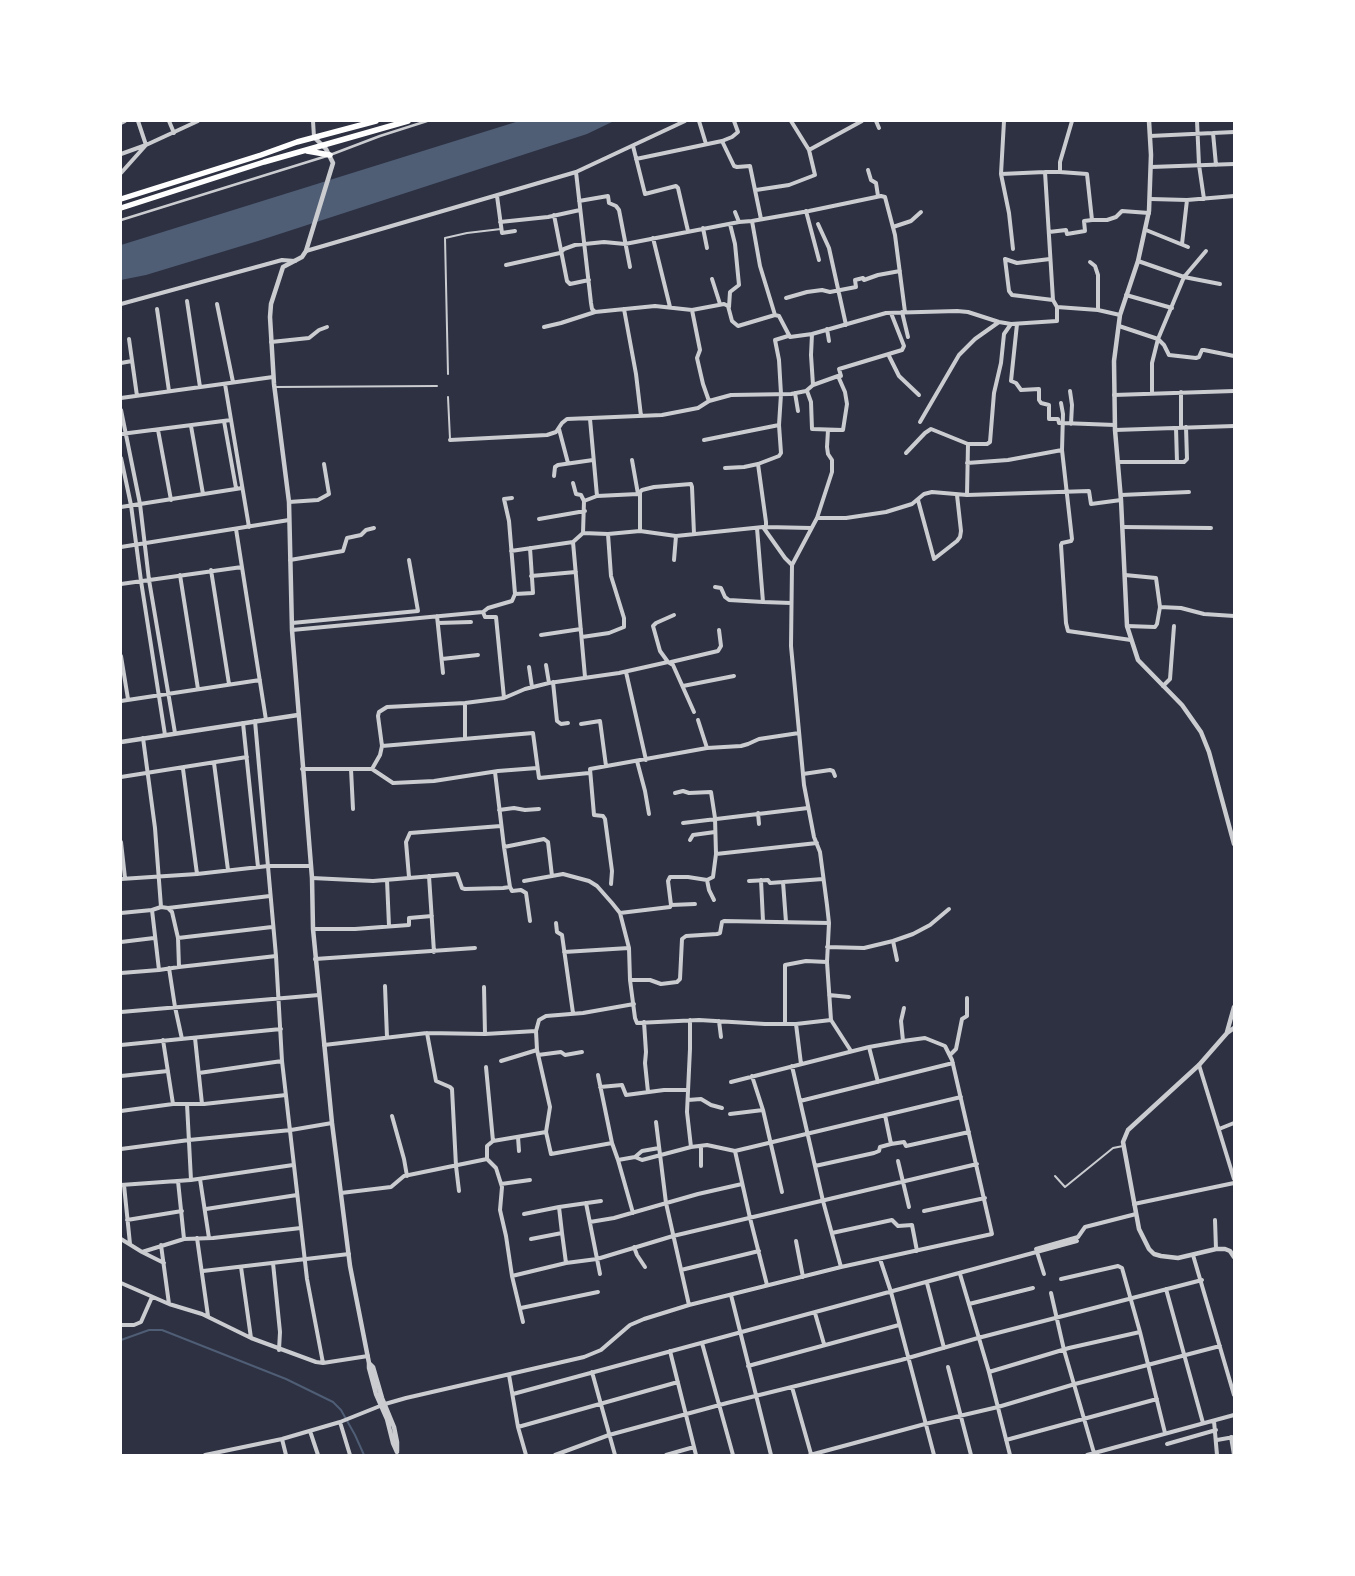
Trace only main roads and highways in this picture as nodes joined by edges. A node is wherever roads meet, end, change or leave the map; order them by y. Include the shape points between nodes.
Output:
1 (376, 121) edge
2 (408, 121) edge
3 (398, 123) edge
4 (299, 152) junction
5 (330, 155) road end
6 (121, 199) edge
7 (121, 208) edge

1 - 6 main road via 314,137
2 - 3 main road
3 - 4 main road
4 - 5 main road
4 - 7 main road

